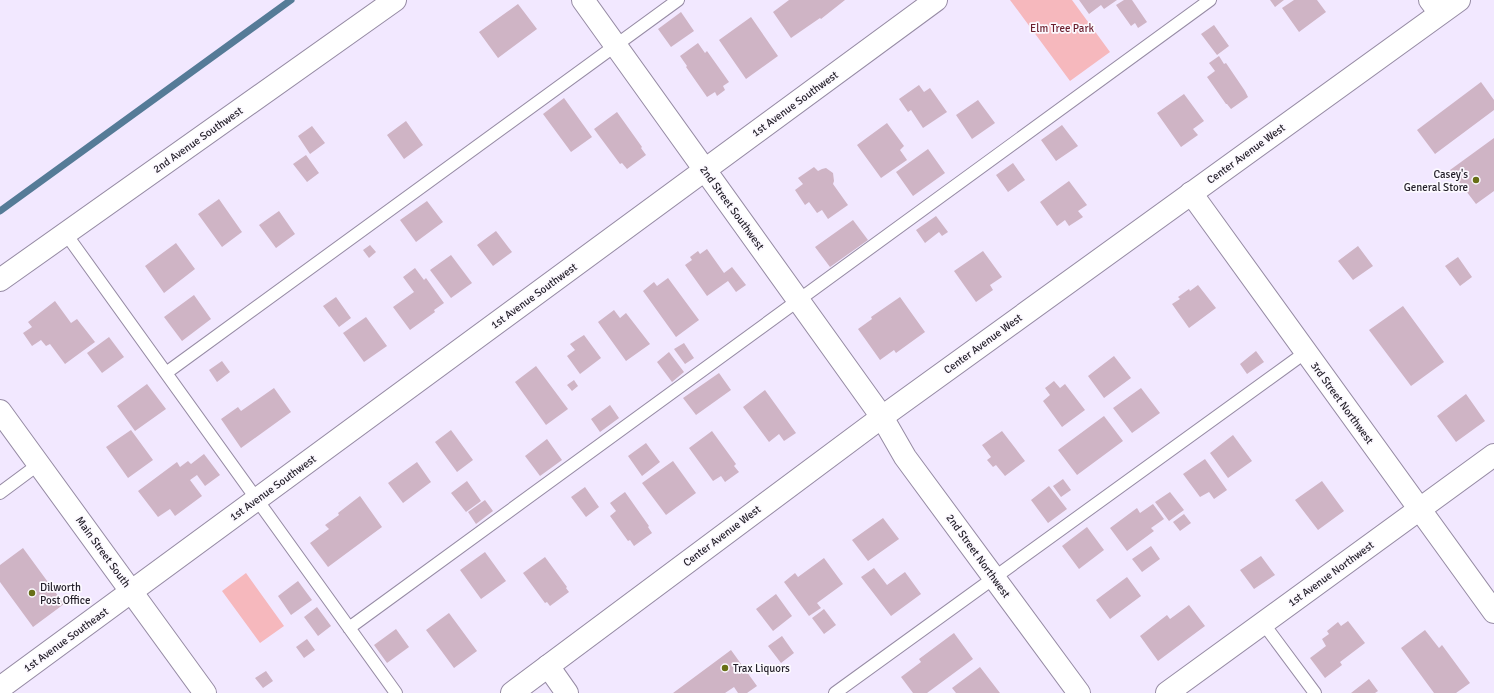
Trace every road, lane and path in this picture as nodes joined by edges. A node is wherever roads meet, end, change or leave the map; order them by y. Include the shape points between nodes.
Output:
1 (395, 0) edge
2 (583, 0) edge
3 (678, 0) edge
4 (936, 0) edge
5 (1210, 0) edge
6 (1459, 0) edge
7 (1435, 7) edge
8 (616, 46) junction
9 (705, 170) junction
10 (1191, 193) junction
11 (66, 234) junction
12 (0, 280) edge
13 (799, 300) junction
14 (1306, 352) junction
15 (166, 373) junction
16 (0, 411) edge
17 (882, 417) junction
18 (1494, 455) edge
19 (39, 464) junction
20 (0, 493) edge
21 (257, 500) junction
22 (1419, 510) junction
23 (994, 578) junction
24 (132, 592) junction
25 (1494, 612) edge
26 (1263, 623) junction
27 (350, 628) junction
28 (548, 666) junction
29 (0, 688) edge
30 (205, 693) edge
31 (396, 693) edge
32 (512, 693) edge
33 (567, 693) edge
34 (835, 693) edge
35 (1078, 693) edge
36 (1167, 693) edge
37 (1315, 693) edge

1 - 11 street, 2nd Avenue Southwest
2 - 8 street, 2nd Street Southwest
3 - 8 lane
4 - 9 street, 1st Avenue Southwest
5 - 13 lane
6 - 7 street, Center Avenue West
7 - 10 street, Center Avenue West
8 - 9 street, 2nd Street Southwest
8 - 15 lane
9 - 13 street, 2nd Street Southwest
9 - 21 street, 1st Avenue Southwest
10 - 14 street, 3rd Street Northwest
10 - 17 street, Center Avenue West
11 - 12 street, 2nd Avenue Southwest
11 - 15 lane
13 - 17 street, 2nd Street Southwest
13 - 27 lane
14 - 22 street, 3rd Street Northwest
14 - 23 lane
15 - 21 lane
16 - 19 street, Main Street South
17 - 23 street, 2nd Street Northwest via 905,457
17 - 28 street, Center Avenue West
18 - 22 street, 1st Avenue Northwest
19 - 20 lane
19 - 24 street, Main Street South
21 - 24 street, 1st Avenue Southwest
21 - 27 lane
22 - 25 street, 3rd Street Northwest
22 - 26 street, 1st Avenue Northwest
23 - 34 lane
23 - 35 street, 2nd Street Northwest
24 - 29 street, 1st Avenue Southeast
24 - 30 street, Main Street South
26 - 36 street, 1st Avenue Northwest
26 - 37 lane
27 - 31 lane
28 - 32 street, Center Avenue West
28 - 33 street

